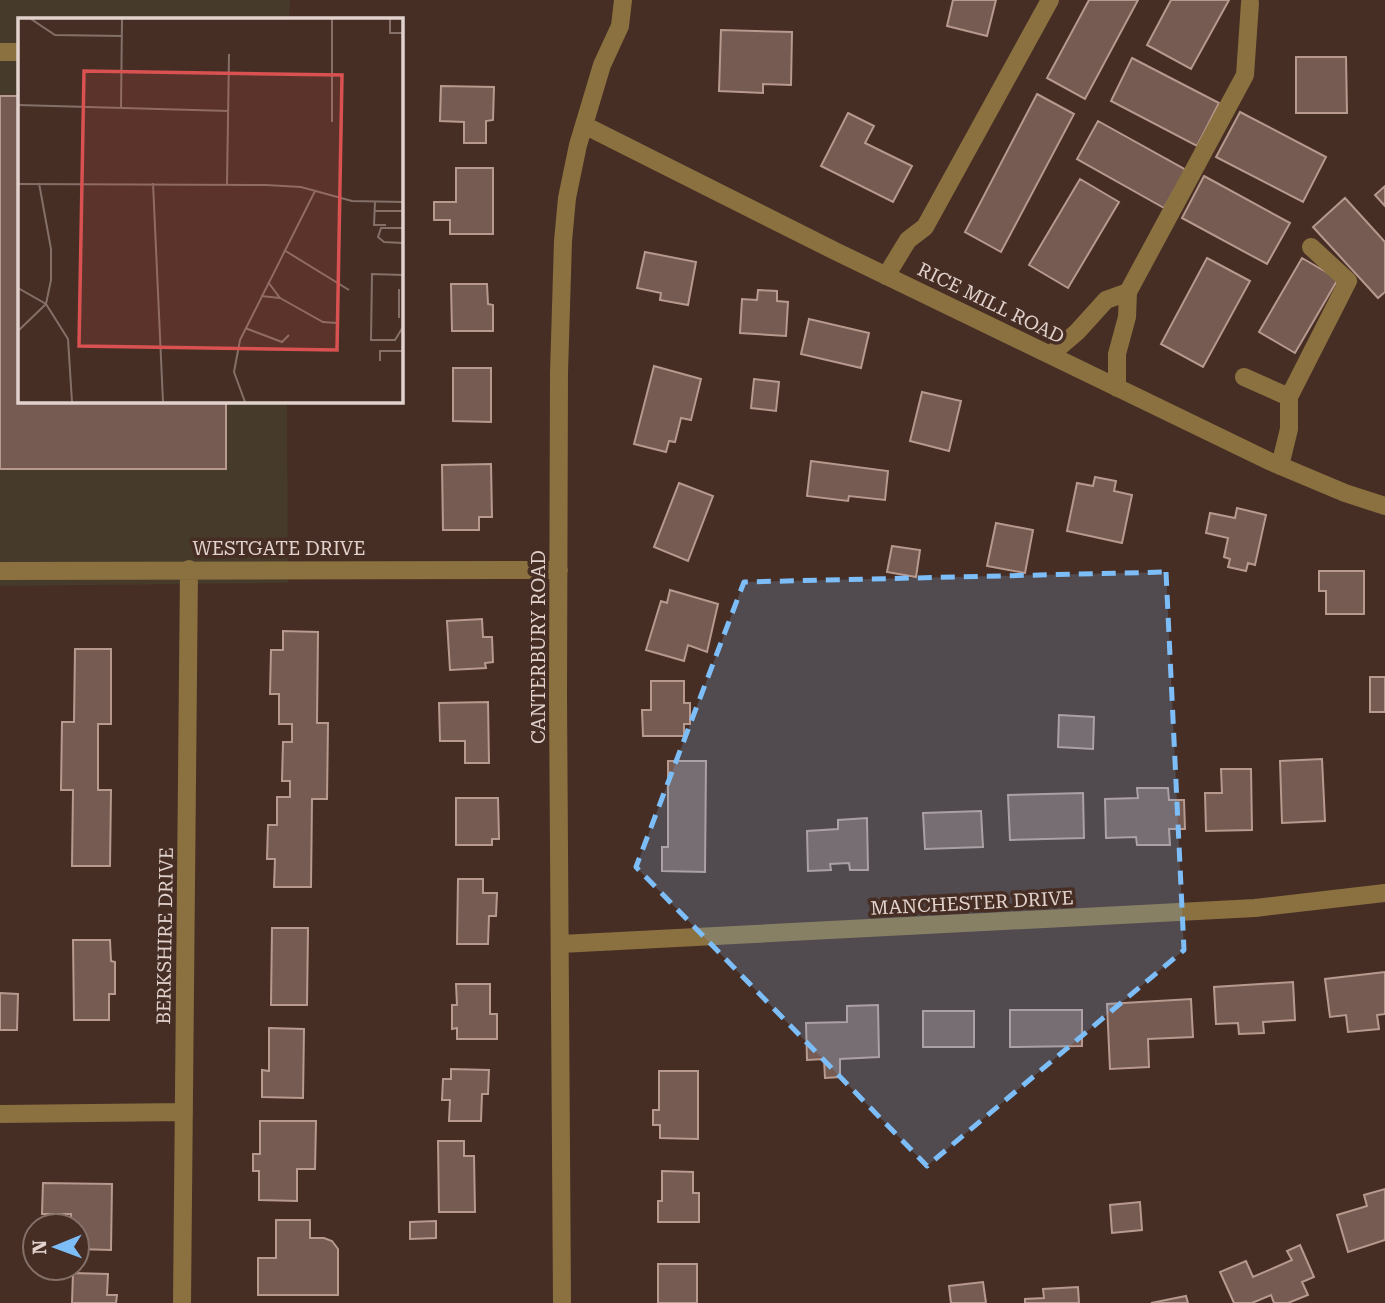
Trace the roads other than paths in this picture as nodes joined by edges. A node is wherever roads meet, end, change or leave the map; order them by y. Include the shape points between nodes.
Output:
1 (623, 0) edge
2 (1050, 0) edge
3 (1250, 3) dead end
4 (0, 52) edge
5 (18, 52) edge
6 (584, 125) junction
7 (1311, 247) dead end
8 (886, 276) junction
9 (1128, 292) junction
10 (1050, 355) junction
11 (1244, 377) dead end
12 (1117, 388) junction
13 (1289, 397) junction
14 (1280, 466) junction
15 (1385, 506) edge
16 (189, 569) junction
17 (559, 570) junction
18 (0, 571) edge
19 (1385, 893) edge
20 (561, 944) junction
21 (184, 1112) junction
22 (0, 1114) edge
23 (182, 1303) edge
24 (562, 1303) edge

1 - 6 street, CANTERBURY ROAD via 620,26 602,65
2 - 8 street via 925,227 908,240
3 - 9 street via 1245,75
4 - 5 street
6 - 8 street, RICE MILL ROAD
6 - 17 street, CANTERBURY ROAD via 564,241
7 - 13 street via 1348,281
8 - 10 street, RICE MILL ROAD
9 - 10 street via 1107,300
9 - 12 street via 1117,354
10 - 12 street, RICE MILL ROAD
11 - 13 street
12 - 14 street, RICE MILL ROAD
13 - 14 street via 1289,429
14 - 15 street, RICE MILL ROAD
16 - 17 street, WESTGATE DRIVE
16 - 18 street, WESTGATE DRIVE
16 - 21 street, BERKSHIRE DRIVE
17 - 20 street, CANTERBURY ROAD
19 - 20 street, MANCHESTER DRIVE via 1255,908
20 - 24 street, CANTERBURY ROAD
21 - 22 street
21 - 23 street, BERKSHIRE DRIVE

